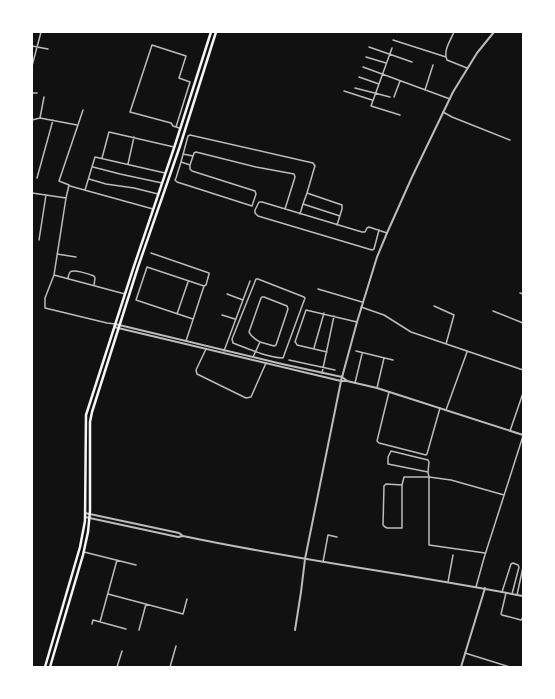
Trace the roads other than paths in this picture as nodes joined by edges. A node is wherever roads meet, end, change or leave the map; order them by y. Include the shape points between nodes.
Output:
1 (41, 32) edge
2 (211, 32) edge
3 (216, 32) edge
4 (454, 32) edge
5 (494, 32) edge
6 (393, 40) dead end
7 (32, 46) edge
8 (37, 47) junction
9 (370, 47) dead end
10 (392, 48) dead end
11 (48, 49) dead end
12 (390, 54) junction
13 (366, 56) dead end
14 (446, 57) junction
15 (412, 62) dead end
16 (386, 64) junction
17 (434, 64) dead end
18 (32, 66) edge
19 (363, 67) dead end
20 (467, 68) junction
21 (383, 74) junction
22 (359, 77) dead end
23 (400, 81) junction
24 (379, 84) junction
25 (355, 88) dead end
26 (425, 90) junction
27 (344, 91) dead end
28 (32, 93) edge
29 (37, 94) dead end
30 (375, 94) junction
31 (44, 97) dead end
32 (390, 97) dead end
33 (394, 97) dead end
34 (450, 99) junction
35 (373, 101) junction
36 (83, 110) dead end
37 (443, 112) junction
38 (400, 115) dead end
39 (40, 118) junction
40 (32, 120) edge
41 (53, 120) junction
42 (78, 125) junction
43 (176, 127) junction
44 (180, 129) junction
45 (134, 137) junction
46 (510, 140) dead end
47 (174, 147) junction
48 (183, 154) junction
49 (193, 157) junction
50 (102, 159) junction
51 (181, 162) junction
52 (128, 164) junction
53 (190, 165) junction
54 (93, 167) junction
55 (165, 173) junction
56 (37, 178) dead end
57 (89, 179) junction
58 (162, 183) junction
59 (69, 185) junction
60 (85, 190) junction
61 (32, 193) edge
62 (307, 193) junction
63 (158, 194) junction
64 (46, 195) junction
65 (66, 198) junction
66 (303, 204) junction
67 (252, 206) junction
68 (153, 209) junction
69 (255, 209) junction
70 (285, 209) junction
71 (300, 214) junction
72 (340, 216) junction
73 (338, 225) junction
74 (379, 230) junction
75 (387, 233) junction
76 (39, 240) dead end
77 (151, 253) dead end
78 (57, 254) junction
79 (76, 257) dead end
80 (54, 275) junction
81 (68, 279) junction
82 (188, 281) junction
83 (250, 281) dead end
84 (94, 286) junction
85 (204, 286) junction
86 (318, 289) dead end
87 (520, 293) dead end
88 (125, 294) junction
89 (227, 294) dead end
90 (523, 294) edge
91 (243, 300) junction
92 (362, 302) junction
93 (434, 306) dead end
94 (361, 307) junction
95 (493, 311) dead end
96 (324, 313) junction
97 (177, 314) junction
98 (222, 315) dead end
99 (334, 316) junction
100 (193, 319) junction
101 (235, 319) junction
102 (356, 322) junction
103 (523, 323) edge
104 (115, 325) junction
105 (120, 326) junction
106 (176, 340) junction
107 (186, 341) junction
108 (260, 342) junction
109 (446, 344) junction
110 (206, 349) junction
111 (314, 349) junction
112 (224, 351) junction
113 (256, 351) junction
114 (356, 351) dead end
115 (468, 351) junction
116 (327, 352) junction
117 (363, 353) junction
118 (254, 357) junction
119 (384, 358) junction
120 (289, 360) dead end
121 (393, 360) dead end
122 (266, 363) junction
123 (282, 365) junction
124 (323, 367) junction
125 (335, 370) dead end
126 (523, 370) edge
127 (322, 373) junction
128 (342, 377) junction
129 (341, 381) junction
130 (347, 381) junction
131 (355, 383) junction
132 (377, 388) junction
133 (389, 392) junction
134 (523, 393) edge
135 (440, 408) junction
136 (446, 410) junction
137 (510, 431) junction
138 (523, 435) edge
139 (428, 472) junction
140 (429, 477) junction
141 (402, 484) junction
142 (504, 495) junction
143 (86, 512) junction
144 (90, 514) junction
145 (85, 517) junction
146 (90, 518) junction
147 (183, 536) junction
148 (337, 537) dead end
149 (84, 552) junction
150 (485, 554) junction
151 (453, 555) dead end
152 (305, 559) junction
153 (117, 560) junction
154 (323, 562) junction
155 (136, 565) dead end
156 (523, 567) edge
157 (448, 582) junction
158 (476, 587) junction
159 (485, 588) junction
160 (502, 592) junction
161 (506, 592) junction
162 (108, 594) junction
163 (512, 594) junction
164 (517, 595) junction
165 (523, 596) edge
166 (187, 598) dead end
167 (146, 604) junction
168 (523, 616) edge
169 (100, 622) junction
170 (92, 624) dead end
171 (126, 629) dead end
172 (139, 630) dead end
173 (295, 630) dead end
174 (176, 646) dead end
175 (122, 651) dead end
176 (465, 654) junction
177 (45, 667) edge
178 (50, 667) edge
179 (117, 667) edge
180 (170, 667) edge
181 (461, 667) edge
182 (510, 667) edge

1 - 8 street
2 - 44 main road
3 - 105 main road
4 - 14 street
5 - 20 street
6 - 14 street
7 - 8 street
8 - 11 street
8 - 18 street
9 - 12 street
10 - 12 street
12 - 15 street
12 - 16 street
13 - 16 street
14 - 20 street via 447,60
16 - 21 street
17 - 26 street
19 - 21 street
20 - 34 street
21 - 23 street
21 - 24 street
22 - 24 street
23 - 26 street
23 - 33 street
24 - 30 street
25 - 30 street
26 - 34 street
27 - 35 street
28 - 29 street
30 - 32 street
30 - 35 street
31 - 39 street
34 - 37 street
35 - 38 street via 371,106
36 - 42 street
37 - 46 street
37 - 75 street
39 - 40 street
39 - 41 street
41 - 42 street
41 - 56 street
42 - 59 street via 59,181
43 - 43 street via 171,123 130,112 152,45 186,56 179,78 190,82
43 - 44 street
44 - 47 main road
45 - 47 street
45 - 50 street via 109,132
45 - 52 street
47 - 55 main road
48 - 49 street
48 - 51 street
48 - 62 street via 190,135 313,163 315,166
49 - 53 street
49 - 70 street via 196,152 294,174
50 - 52 street
50 - 54 street via 95,157
51 - 53 street
51 - 67 street via 175,180 177,182
52 - 55 street
53 - 67 street via 192,171 254,191 256,194
54 - 57 street
54 - 58 street
55 - 58 main road
57 - 60 street
57 - 63 street
58 - 63 main road
59 - 60 street
59 - 65 street
60 - 68 street
61 - 64 street
62 - 66 street
62 - 72 street via 340,204
63 - 68 main road
64 - 65 street
64 - 76 street
65 - 78 street
66 - 71 street
66 - 72 street
67 - 69 street
68 - 88 main road
69 - 70 street via 259,202 262,202
69 - 74 street via 258,216 372,250
70 - 71 street
71 - 73 street
72 - 73 street
73 - 74 street via 363,232 368,227
74 - 75 street
75 - 92 street
77 - 85 street via 209,273
78 - 79 street
78 - 80 street
80 - 81 street
80 - 104 street via 45,298 45,308
81 - 84 street
81 - 84 street via 70,272 74,271 92,275 95,277
82 - 85 street
82 - 97 street
82 - 97 street via 147,267 136,300
83 - 91 street
84 - 88 street
85 - 100 street
86 - 92 street
87 - 90 street
88 - 104 main road
89 - 91 street
91 - 101 street
92 - 94 street
93 - 109 street via 454,315
94 - 102 street
94 - 109 street via 384,315 411,332
95 - 103 street
96 - 99 street
96 - 111 street
96 - 111 street via 306,310 295,342 297,345
97 - 100 street
98 - 101 street
99 - 102 street
99 - 116 street
100 - 107 street
101 - 112 street
102 - 128 street
104 - 105 street
104 - 143 main road via 86,418
105 - 106 street
105 - 144 main road via 90,419
106 - 107 street
106 - 110 street
107 - 112 street
108 - 108 street via 249,332 261,298 264,297 287,306 288,309 276,345
108 - 113 street
109 - 115 street
110 - 112 street
110 - 122 street via 196,370 197,374 246,398 251,397
111 - 116 street
112 - 118 street
112 - 122 street
113 - 113 street via 283,358 304,297 256,280 232,339 233,343
113 - 118 street
114 - 117 street
115 - 126 street
115 - 136 street
116 - 124 street
117 - 119 street
117 - 131 street
118 - 123 street
119 - 121 street
119 - 132 street
120 - 124 street
122 - 123 street
123 - 127 street
123 - 129 street
124 - 125 street
124 - 127 street
127 - 128 street
128 - 129 street
128 - 130 street
129 - 130 street
129 - 152 street
130 - 131 street
131 - 132 street
132 - 133 street
133 - 135 street
133 - 135 street via 376,441 379,443 426,455
134 - 137 street
135 - 136 street
136 - 137 street
137 - 138 street
138 - 142 street
139 - 139 street via 428,460 391,451 388,457 388,464
139 - 140 street
140 - 141 street via 404,477
140 - 142 street via 451,480
140 - 150 street via 429,545
141 - 141 street via 384,486 383,525 386,528 402,528
142 - 150 street
143 - 144 street
143 - 145 main road
144 - 146 main road
144 - 147 street
145 - 146 street
145 - 177 main road via 80,547
146 - 147 street
146 - 149 main road
147 - 152 street
148 - 154 street via 328,535
149 - 153 street
149 - 178 main road
150 - 158 street
151 - 157 street
152 - 154 street
152 - 173 street
153 - 155 street
153 - 162 street
154 - 157 street
156 - 164 street
157 - 158 street
158 - 159 street
159 - 160 street
159 - 176 street
160 - 161 street
160 - 163 street via 513,563 519,567
161 - 163 street
161 - 168 street via 501,614 521,620
162 - 167 street
162 - 169 street
163 - 164 street
164 - 165 street
166 - 167 street via 183,614
167 - 172 street
169 - 170 street via 93,620
169 - 171 street
174 - 180 street
175 - 179 street
176 - 181 street
176 - 182 street

